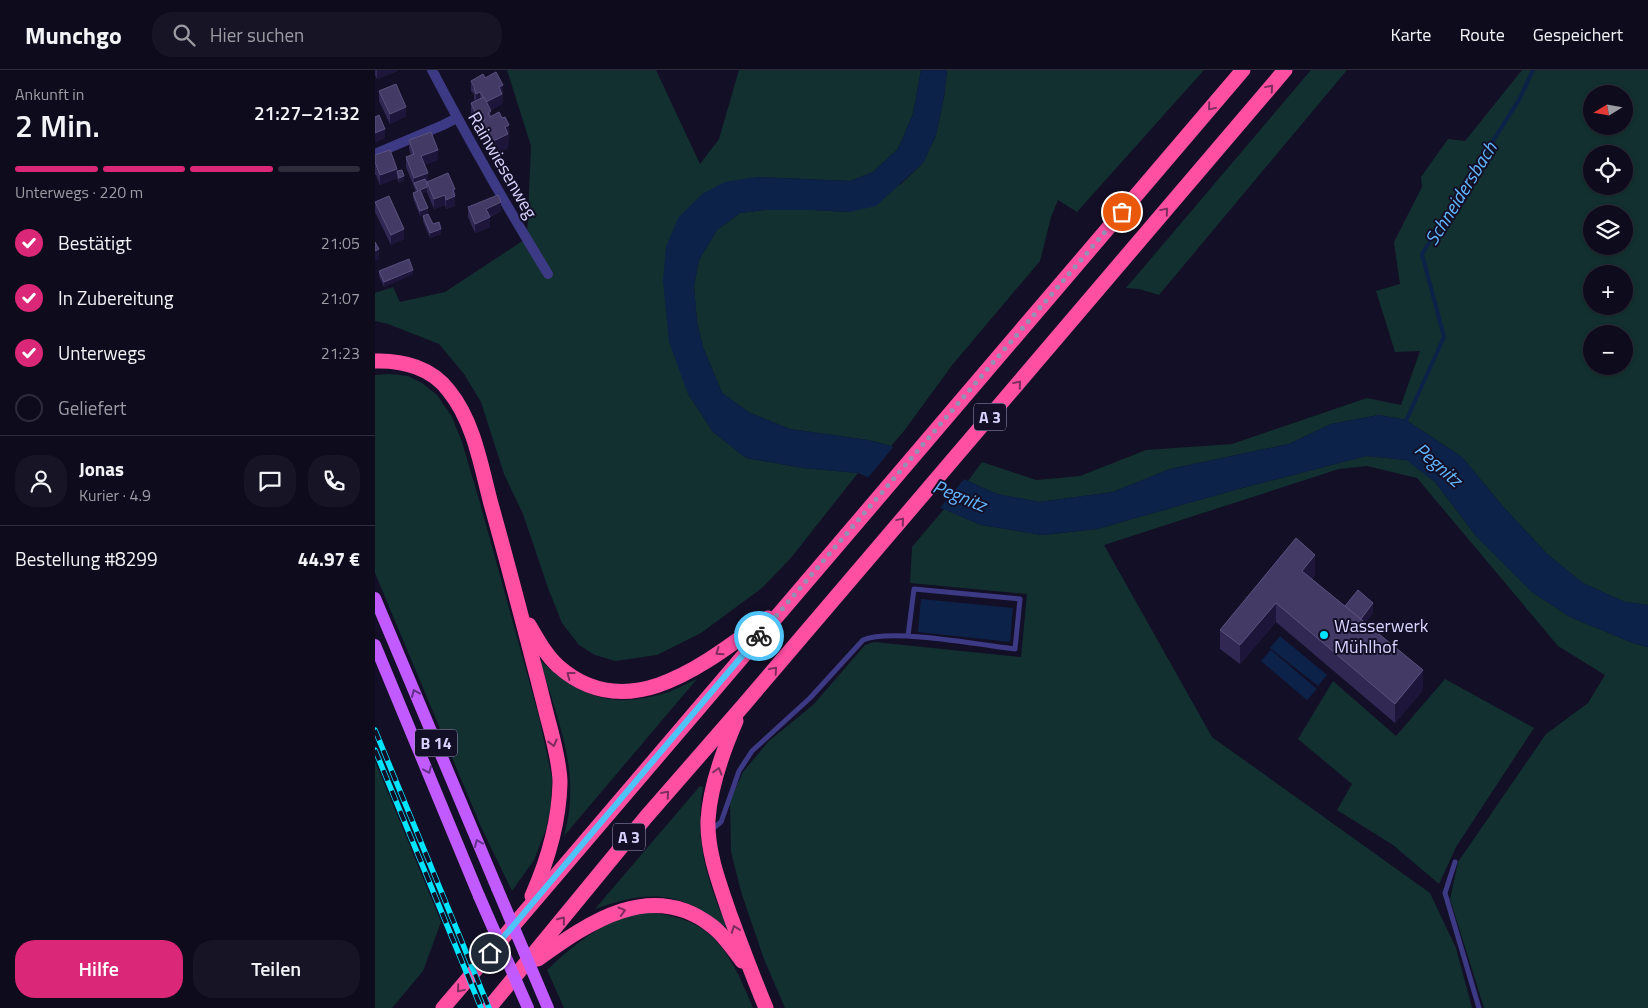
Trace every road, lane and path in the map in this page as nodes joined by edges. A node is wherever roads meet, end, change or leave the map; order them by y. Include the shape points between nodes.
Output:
1 (431, 70) edge
2 (1243, 70) edge
3 (1285, 70) edge
4 (457, 118) junction
5 (375, 154) edge
6 (548, 274) dead end
7 (376, 361) edge
8 (375, 598) edge
9 (787, 603) junction
10 (521, 611) junction
11 (908, 636) junction
12 (375, 645) edge
13 (742, 707) junction
14 (708, 832) junction
15 (1455, 862) dead end
16 (525, 912) junction
17 (521, 971) junction
18 (752, 974) junction
19 (443, 1008) edge
20 (489, 1008) edge
21 (528, 1008) edge
22 (548, 1008) edge
23 (766, 1008) edge
24 (1479, 1008) edge

1 - 4 street, Rainwiesenweg
2 -> 9 highway, A 3
13 -> 3 highway, A 3
4 - 5 street
4 - 6 street, Rainwiesenweg
7 - 10 highway via 407,363 423,369 439,379 458,403 475,443
22 -> 8 main road, B 14, bridge
9 -> 10 highway via 674,680 629,692 606,691 579,681 557,665 541,646
9 - 16 highway, A 3
10 -> 16 highway via 560,781 555,832
11 - 11 lane via 1015,649 1020,599 914,589
11 - 14 lane via 871,636 863,640 810,698 752,750 739,771 721,822
12 -> 21 main road, B 14, bridge
14 -> 13 highway via 713,789 729,736
17 -> 13 highway, A 3 via 646,817
18 -> 14 highway via 715,870
15 - 24 lane via 1445,893
16 -> 19 highway, A 3
17 -> 18 highway via 591,923 635,907 653,905 672,906 713,926
17 - 20 highway, A 3
18 - 23 highway

